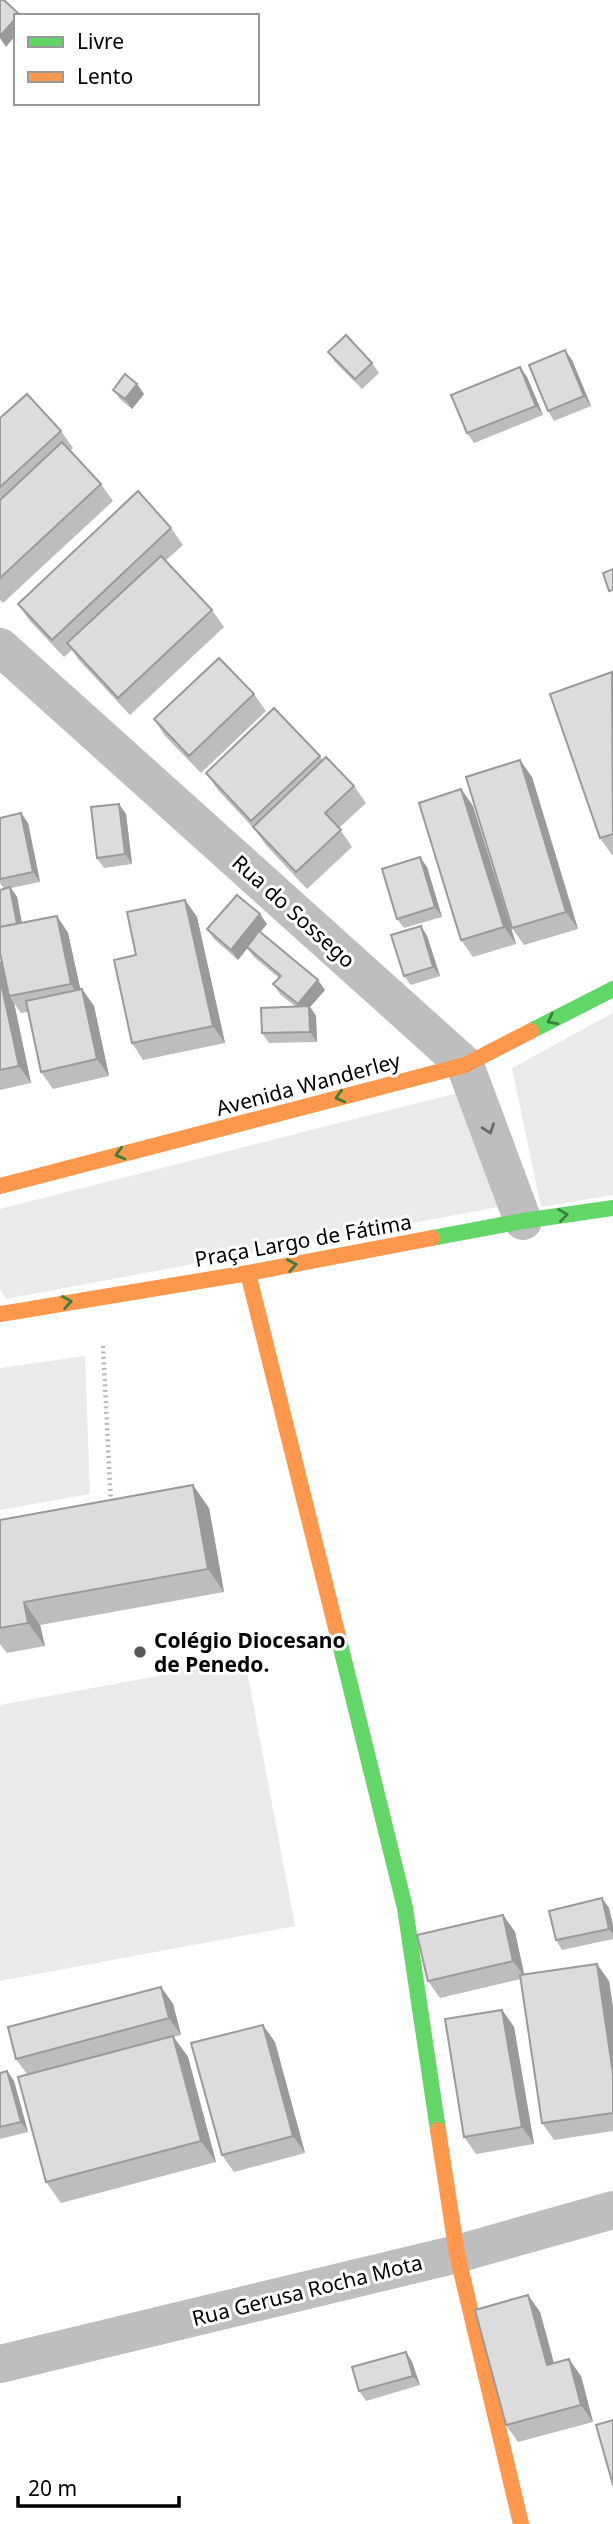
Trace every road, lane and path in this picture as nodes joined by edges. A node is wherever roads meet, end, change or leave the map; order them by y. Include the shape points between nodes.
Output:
1 (0, 647) edge
2 (613, 989) edge
3 (465, 1065) junction
4 (0, 1186) edge
5 (613, 1208) edge
6 (523, 1221) junction
7 (248, 1273) junction
8 (100, 1296) junction
9 (0, 1314) edge
10 (112, 1513) edge
11 (613, 2210) edge
12 (457, 2254) junction
13 (0, 2364) edge
14 (521, 2524) edge

1 - 3 street, Rua do Sossego
2 -> 3 main road, Avenida Wanderley
3 -> 4 main road, Avenida Wanderley
3 -> 6 street, Rua do Sossego
6 -> 5 main road, Praça Largo de Fátima
7 -> 6 main road, Praça Largo de Fátima
7 - 8 main road, Praça Largo de Fátima
7 - 12 main road via 405,1908
9 -> 8 main road, Praça Largo de Fátima
8 - 10 path
11 - 12 street, Rua Gerusa Rocha Mota
12 - 13 street, Rua Gerusa Rocha Mota
12 - 14 main road

